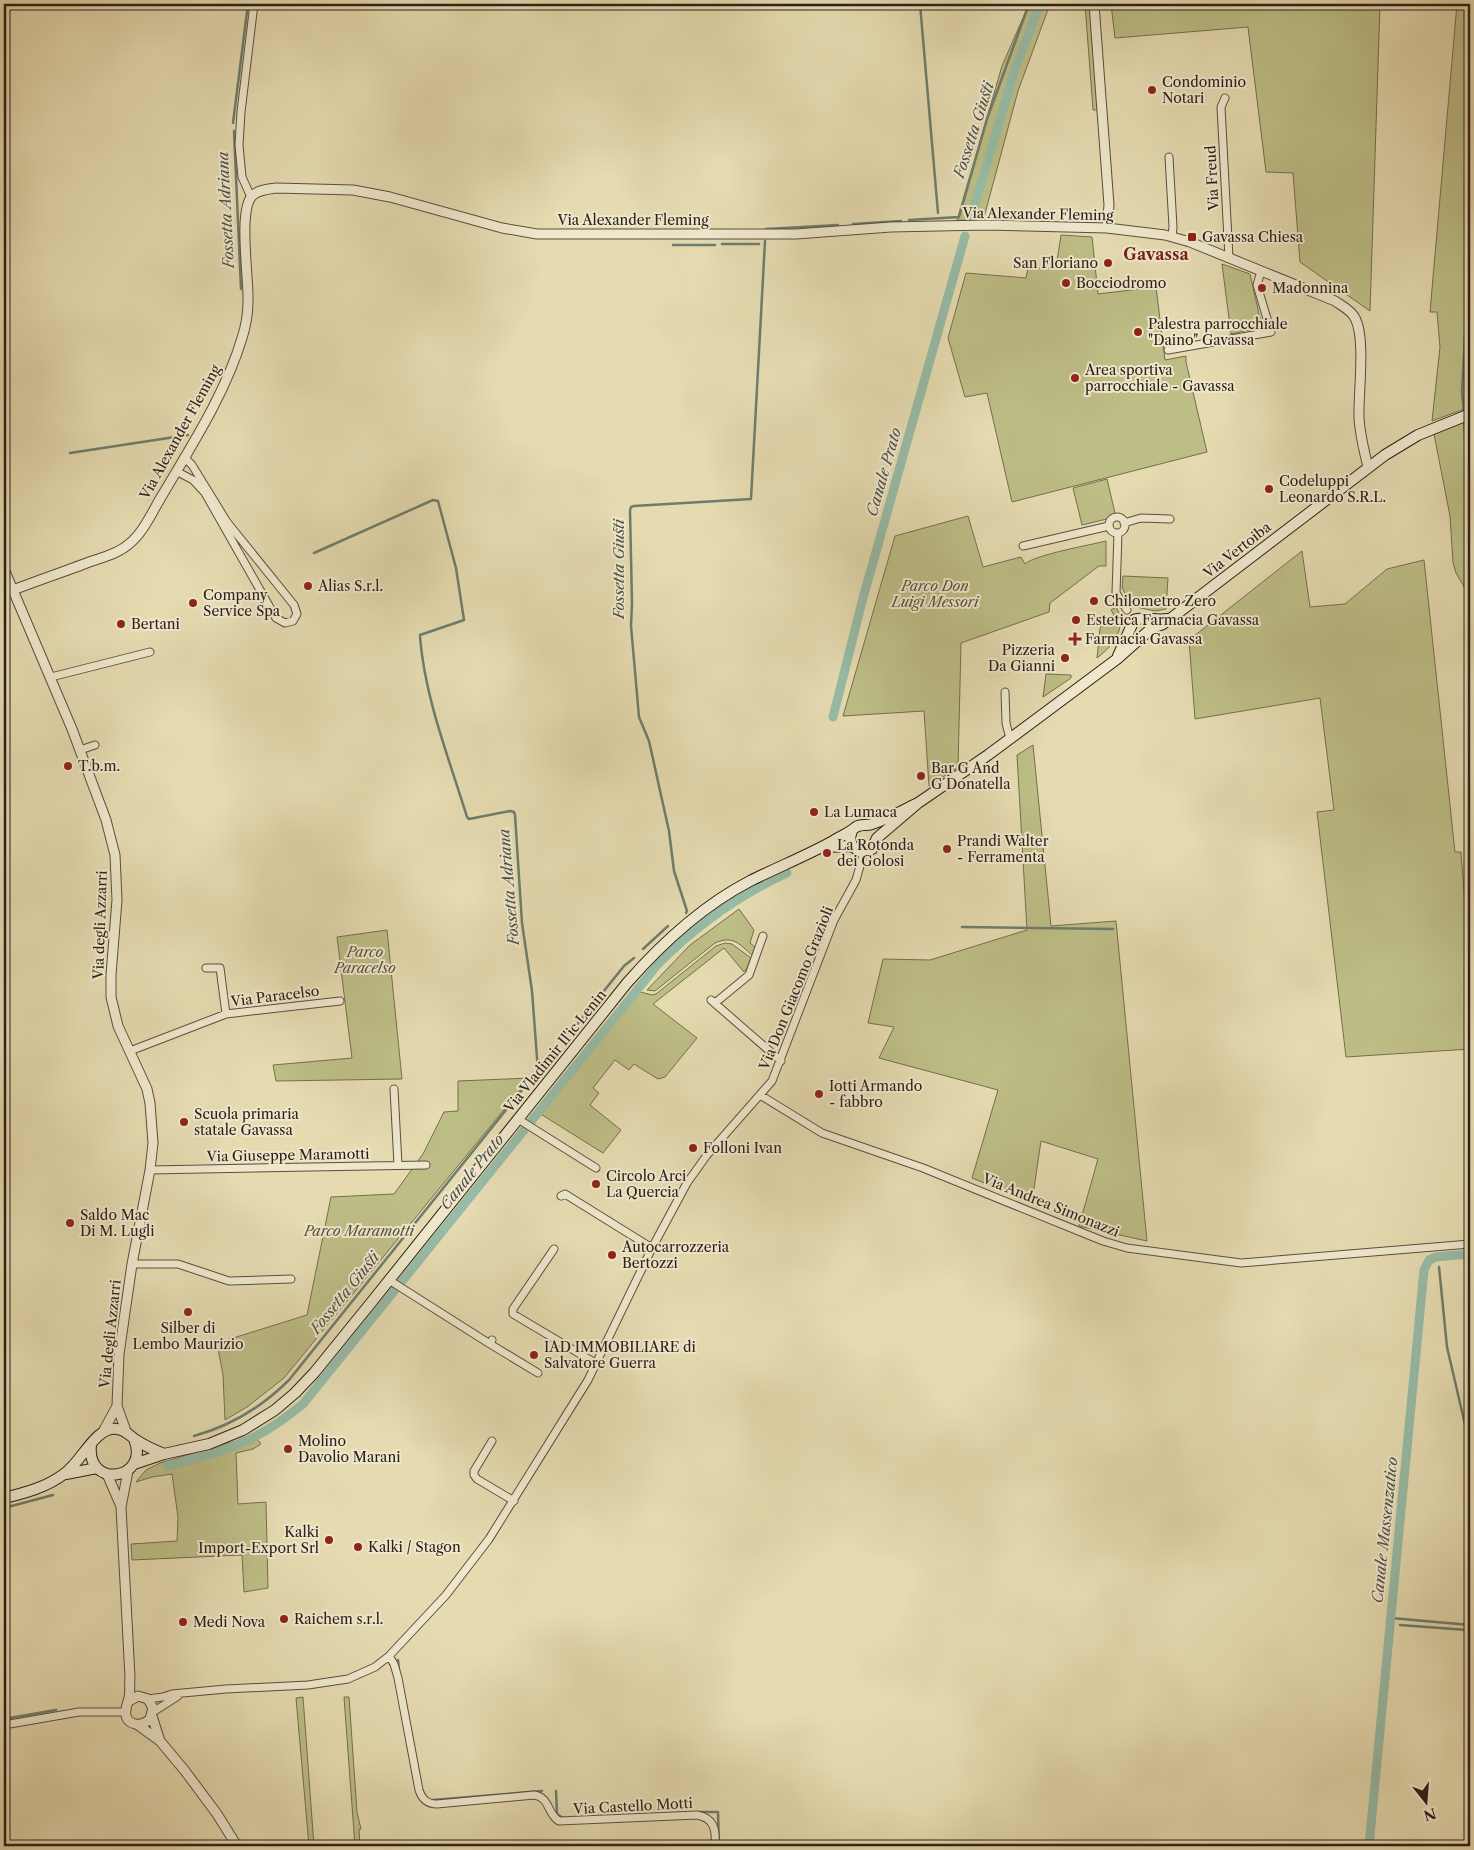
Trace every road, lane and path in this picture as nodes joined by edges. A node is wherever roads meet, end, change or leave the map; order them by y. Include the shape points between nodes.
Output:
1 (254, 4) edge
2 (1094, 4) edge
3 (1225, 98) dead end
4 (1169, 157) dead end
5 (251, 197) junction
6 (1107, 228) junction
7 (1172, 236) junction
8 (1229, 258) junction
9 (1261, 271) junction
10 (1168, 350) dead end
11 (1470, 414) edge
12 (184, 457) junction
13 (1368, 467) junction
14 (176, 471) junction
15 (1170, 520) dead end
16 (1124, 523) junction
17 (1109, 526) junction
18 (1118, 533) junction
19 (1023, 546) dead end
20 (4, 569) edge
21 (13, 590) junction
22 (1174, 616) junction
23 (1136, 622) junction
24 (1145, 634) junction
25 (150, 652) dead end
26 (1117, 659) junction
27 (51, 677) junction
28 (1005, 692) dead end
29 (1010, 739) junction
30 (96, 745) dead end
31 (80, 750) junction
32 (918, 803) junction
33 (868, 825) junction
34 (852, 830) junction
35 (878, 838) junction
36 (852, 846) junction
37 (821, 848) junction
38 (864, 852) junction
39 (763, 936) dead end
40 (206, 968) dead end
41 (340, 1001) dead end
42 (226, 1014) junction
43 (130, 1051) junction
44 (781, 1061) junction
45 (394, 1089) dead end
46 (760, 1095) junction
47 (522, 1121) junction
48 (426, 1165) dead end
49 (398, 1166) junction
50 (596, 1168) dead end
51 (150, 1170) junction
52 (561, 1196) dead end
53 (1470, 1244) edge
54 (652, 1248) junction
55 (554, 1249) dead end
56 (132, 1264) junction
57 (290, 1279) dead end
58 (395, 1284) junction
59 (597, 1364) junction
60 (538, 1373) dead end
61 (116, 1406) junction
62 (104, 1430) junction
63 (126, 1431) junction
64 (134, 1439) junction
65 (492, 1441) dead end
66 (91, 1445) junction
67 (164, 1454) junction
68 (131, 1467) junction
69 (97, 1468) junction
70 (65, 1474) junction
71 (107, 1474) junction
72 (4, 1498) edge
73 (514, 1501) junction
74 (121, 1507) junction
75 (388, 1656) junction
76 (130, 1677) junction
77 (182, 1694) junction
78 (145, 1698) junction
79 (128, 1701) junction
80 (125, 1712) junction
81 (153, 1714) junction
82 (4, 1725) edge
83 (138, 1725) junction
84 (160, 1741) junction
85 (237, 1846) edge
86 (715, 1846) edge

1 - 5 street via 239,145 242,177
2 - 6 street via 1109,205
3 - 8 street, Via Freud via 1221,107
4 - 7 street
5 - 6 street, Via Alexander Fleming via 276,188 353,190 537,234 796,234 962,225
5 - 12 street, Via Alexander Fleming via 245,212 248,302 245,328 229,371
6 - 7 street, Via Alexander Fleming
7 - 8 street, Via Alexander Fleming
8 - 9 street, Via Alexander Fleming
9 - 10 street via 1257,285 1271,332
9 - 13 street, Via Alexander Fleming via 1335,301 1356,319 1360,343 1360,436
11 - 13 main road, Via Vertoiba via 1430,429
12 - 14 street, Via Alexander Fleming
12 - 14 street via 192,464 227,522 294,605 297,614 293,621 285,623 276,618 205,493 193,480
13 - 22 main road, Via Vertoiba
14 - 21 street, Via Alexander Fleming via 130,543 113,554
15 - 16 street via 1141,518
16 - 17 street via 1114,518
16 - 18 street via 1123,530
17 - 18 street
17 - 19 street
18 - 23 street via 1116,593
20 - 21 street, Via degli Azzarri
21 - 27 street, Via degli Azzarri
22 - 23 main road
22 - 24 main road, Via Vertoiba
23 - 24 main road via 1148,624
23 - 24 main road via 1134,634
23 - 26 main road
24 - 26 main road, Via Vertoiba
25 - 27 street
26 - 29 main road
27 - 31 street, Via degli Azzarri
28 - 29 street
29 - 32 main road
30 - 31 street
31 - 43 street, Via degli Azzarri via 108,826 115,855 117,900 111,996 118,1026
32 - 33 main road, Via Vladimir Il'ic Lenin
32 - 35 main road
33 - 34 main road, Via Vladimir Il'ic Lenin
33 - 35 main road
34 - 36 main road
34 - 37 main road, Via Vladimir Il'ic Lenin
35 - 38 main road via 872,849
36 - 37 main road, Via Vladimir Il'ic Lenin
36 - 38 main road
37 - 47 main road, Via Vladimir Il'ic Lenin via 734,890 662,946 627,984
38 - 44 street, Via Don Giacomo Grazioli via 856,880 834,920
39 - 44 street via 749,975 713,1001
40 - 42 street via 220,968
41 - 42 street, Via Paracelso
42 - 43 street, Via Paracelso
43 - 51 street, Via degli Azzarri via 150,1103 153,1143
44 - 46 street, Via Don Giacomo Grazioli via 772,1081
45 - 49 street
46 - 53 street, Via Andrea Simonazzi via 822,1133 923,1168 1102,1241 1127,1248 1241,1263
46 - 54 street, Via Don Giacomo Grazioli via 687,1183
47 - 50 street
47 - 58 main road, Via Vladimir Il'ic Lenin
48 - 49 street, Via Giuseppe Maramotti
49 - 51 street, Via Giuseppe Maramotti
51 - 56 street, Via degli Azzarri
52 - 54 street via 565,1194
54 - 59 street, Via Don Giacomo Grazioli
55 - 59 street via 512,1313
56 - 57 street, Via degli Azzarri via 178,1264 229,1281
56 - 61 street, Via degli Azzarri via 119,1354
58 - 60 street
58 - 67 main road, Via Vladimir Il'ic Lenin via 314,1373 275,1410 244,1430 209,1444
59 - 73 street, Via Don Giacomo Grazioli
61 - 62 street, Via degli Azzarri
61 - 63 street, Via degli Azzarri
62 - 63 main road
62 - 66 main road
63 - 64 main road
64 - 67 main road
64 - 68 main road via 138,1452
65 - 73 street via 474,1476
66 - 69 main road via 92,1461
66 - 70 main road
67 - 68 main road, Via Vladimir Il'ic Lenin
68 - 71 main road, Via Vladimir Il'ic Lenin via 114,1475
68 - 74 street
69 - 70 main road
69 - 71 main road
70 - 72 main road via 42,1486
71 - 74 street
73 - 75 street, Via Don Giacomo Grazioli via 446,1596
74 - 76 street
75 - 77 street, Via Don Giacomo Grazioli via 359,1676 334,1682
75 - 86 street, Via Castello Motti via 398,1678 419,1790 429,1803 534,1795 545,1800 558,1821 704,1816 712,1822
76 - 78 street
76 - 79 street
77 - 78 street, Via Don Giacomo Grazioli
77 - 81 street, Via Don Giacomo Grazioli
78 - 79 street via 135,1697
78 - 81 street via 153,1707
79 - 80 street
80 - 82 street via 79,1712
80 - 83 street via 129,1721
81 - 83 street via 147,1722
81 - 84 street
83 - 84 street
84 - 85 street via 207,1800

